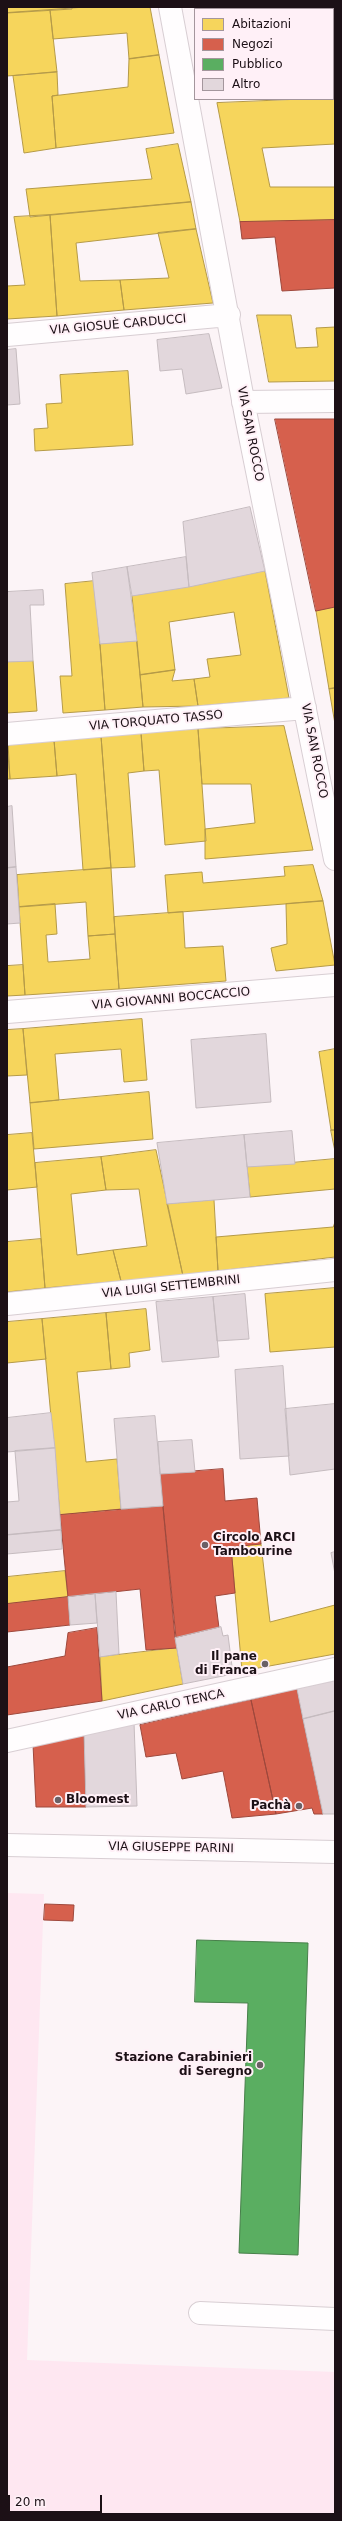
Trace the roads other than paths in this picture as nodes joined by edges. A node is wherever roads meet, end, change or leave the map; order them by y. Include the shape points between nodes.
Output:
1 (170, 7) edge
2 (190, 87) edge
3 (229, 315) junction
4 (7, 335) edge
5 (335, 400) edge
6 (243, 402) junction
7 (305, 708) junction
8 (7, 734) edge
9 (335, 859) edge
10 (335, 985) edge
11 (7, 1012) edge
12 (335, 1270) edge
13 (7, 1304) edge
14 (335, 1670) edge
15 (7, 1740) edge
16 (7, 1844) edge
17 (335, 1852) edge
18 (200, 2313) dead end
19 (335, 2319) edge

1 - 2 street, VIA SAN ROCCO
2 - 3 street, VIA SAN ROCCO
3 - 4 street, VIA GIOSUÈ CARDUCCI
3 - 6 street, VIA SAN ROCCO
5 - 6 street
6 - 7 street, VIA SAN ROCCO
7 - 8 street, VIA TORQUATO TASSO
7 - 9 street, VIA SAN ROCCO
10 - 11 street, VIA GIOVANNI BOCCACCIO
12 - 13 street, VIA LUIGI SETTEMBRINI
14 - 15 street, VIA CARLO TENCA
16 - 17 street, VIA GIUSEPPE PARINI
18 - 19 street

